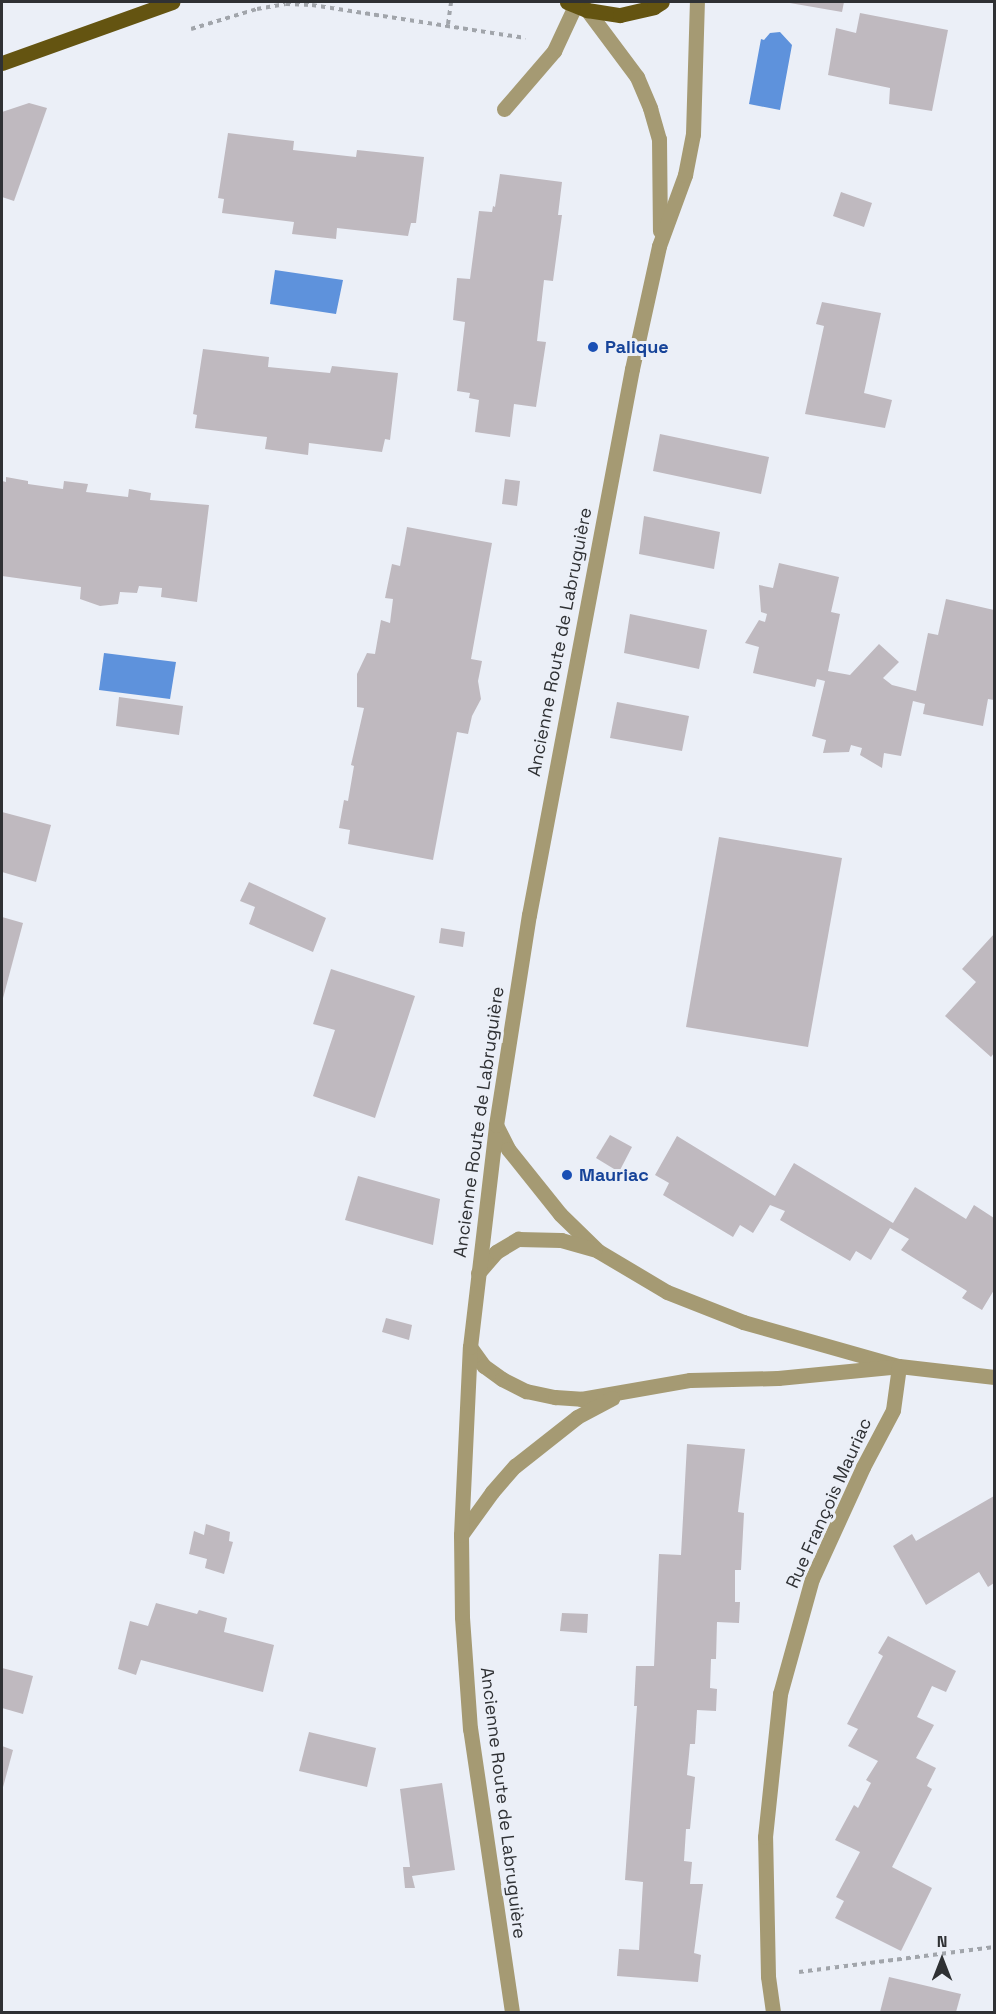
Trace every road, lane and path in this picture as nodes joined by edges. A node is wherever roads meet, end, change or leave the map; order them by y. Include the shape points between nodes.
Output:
1 (172, 2) edge
2 (451, 2) edge
3 (662, 2) edge
4 (697, 2) edge
5 (576, 6) edge
6 (214, 20) dead end
7 (448, 24) junction
8 (554, 51) junction
9 (2, 63) edge
10 (504, 109) dead end
11 (659, 246) junction
12 (496, 1125) junction
13 (598, 1251) junction
14 (478, 1273) junction
15 (470, 1347) junction
16 (899, 1366) junction
17 (994, 1377) edge
18 (620, 1394) junction
19 (461, 1535) junction
20 (994, 1947) edge
21 (768, 1976) junction
22 (512, 2013) edge
23 (773, 2013) edge

1 - 9 main road
2 - 7 path
3 - 5 main road via 620,15
4 - 11 street via 693,134 685,175
5 - 8 street
5 - 11 street via 637,77 650,108 658,139
6 - 7 path via 295,4
7 - 8 path via 532,39
8 - 10 street
11 - 12 street, Ancienne Route de Labruguière via 621,422 529,915
12 - 13 street via 508,1149 536,1186
12 - 14 street, Ancienne Route de Labruguière
13 - 14 street via 561,1240 518,1239 496,1252
13 - 16 street via 667,1292 702,1307
14 - 15 street, Ancienne Route de Labruguière
15 - 18 street via 484,1366 526,1391 580,1399
15 - 19 street, Ancienne Route de Labruguière
16 - 17 street
16 - 18 street via 778,1378 690,1380
16 - 21 street, Rue François Mauriac via 893,1410 812,1579 780,1694 765,1837
18 - 19 street via 577,1417 515,1466
19 - 22 street, Ancienne Route de Labruguière via 470,1729
20 - 21 path
21 - 23 street, Rue François Mauriac

